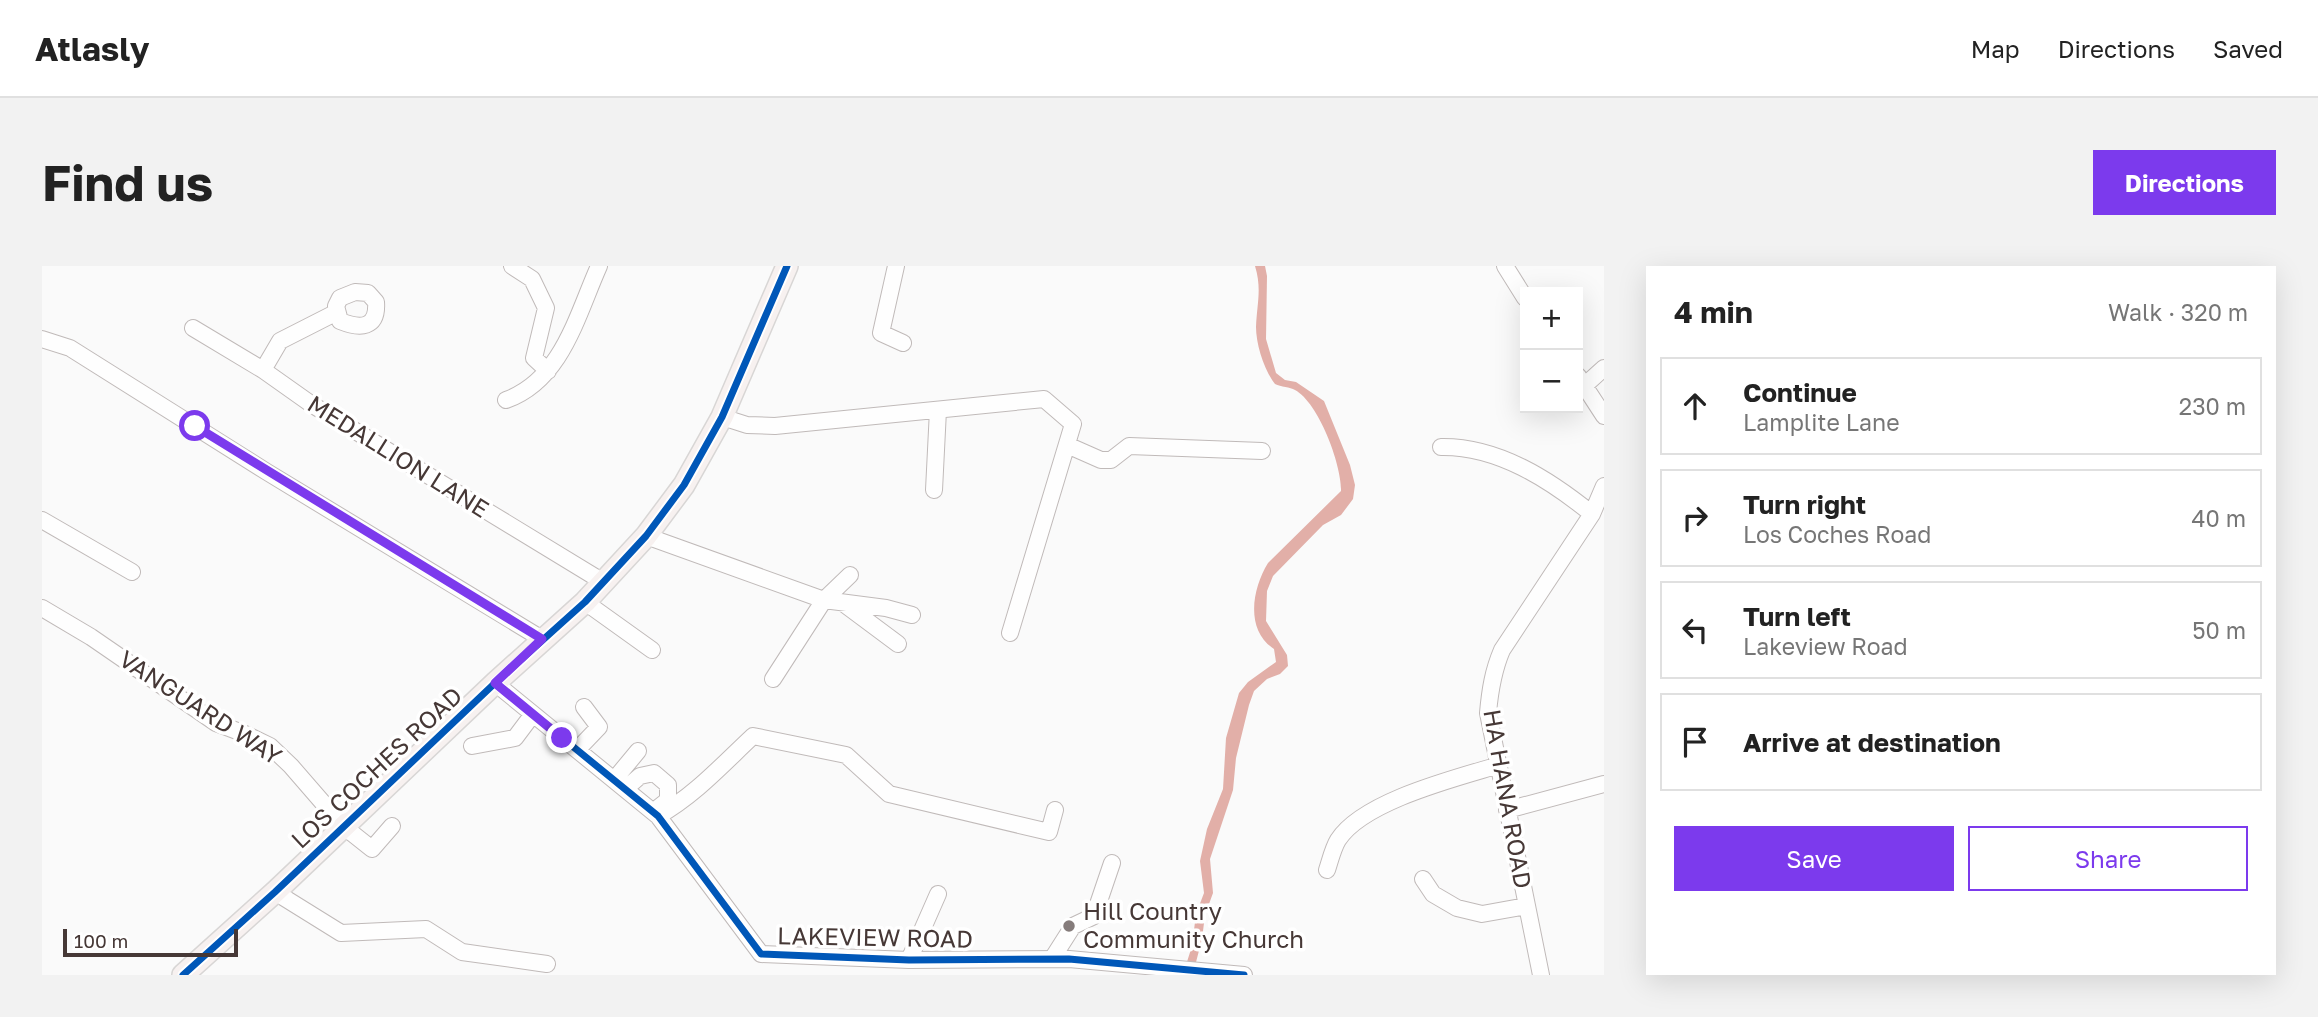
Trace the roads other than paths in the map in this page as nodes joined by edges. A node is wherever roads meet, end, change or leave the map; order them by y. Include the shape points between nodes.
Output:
1 (512, 266) edge
2 (599, 266) edge
3 (787, 266) edge
4 (896, 266) edge
5 (1506, 266) edge
6 (1520, 290) edge
7 (337, 312) dead end
8 (193, 328) dead end
9 (42, 339) edge
10 (903, 343) dead end
11 (1604, 368) edge
12 (263, 370) junction
13 (548, 371) junction
14 (1583, 380) edge
15 (1583, 384) edge
16 (506, 400) dead end
17 (937, 410) junction
18 (1604, 416) edge
19 (723, 417) junction
20 (1067, 445) junction
21 (1441, 447) dead end
22 (1262, 451) dead end
23 (934, 490) dead end
24 (1603, 491) edge
25 (1592, 514) junction
26 (42, 520) edge
27 (646, 536) junction
28 (132, 572) dead end
29 (850, 575) dead end
30 (605, 583) junction
31 (824, 600) junction
32 (585, 602) junction
33 (841, 602) junction
34 (42, 608) edge
35 (912, 615) dead end
36 (1010, 633) dead end
37 (542, 639) junction
38 (898, 644) dead end
39 (652, 650) dead end
40 (773, 679) dead end
41 (495, 683) junction
42 (584, 708) dead end
43 (533, 715) junction
44 (472, 746) dead end
45 (577, 750) junction
46 (638, 751) dead end
47 (1499, 765) junction
48 (1604, 784) edge
49 (620, 785) junction
50 (1055, 810) dead end
51 (1507, 810) junction
52 (656, 814) junction
53 (342, 826) junction
54 (392, 826) dead end
55 (1112, 863) dead end
56 (1327, 870) dead end
57 (1423, 879) dead end
58 (275, 892) junction
59 (937, 894) dead end
60 (1526, 906) junction
61 (1052, 958) junction
62 (547, 964) dead end
63 (901, 965) edge
64 (183, 975) edge
65 (1244, 975) edge
66 (1541, 975) edge

1 - 13 street via 532,279 546,308 534,358
2 - 13 street
3 - 19 main road, LOS COCHES ROAD
4 - 10 street via 881,333
5 - 6 street
7 - 12 street via 280,341
8 - 12 street, MEDALLION LANE
9 - 37 street via 70,348
11 - 14 street
12 - 30 street, MEDALLION LANE
13 - 16 street via 528,390
15 - 18 street
17 - 19 street via 775,426 747,425
17 - 20 street via 1044,399 1073,424
17 - 23 street
19 - 27 main road, LOS COCHES ROAD via 684,485
20 - 22 street via 1101,460 1111,460 1129,446
20 - 36 street
21 - 25 street via 1485,453 1535,473
24 - 25 street, HA HANA ROAD
25 - 47 street, HA HANA ROAD via 1502,650 1495,668 1488,713
26 - 28 street
27 - 30 main road, LOS COCHES ROAD
27 - 31 street
29 - 31 street
30 - 32 main road, LOS COCHES ROAD
31 - 33 street
31 - 40 street
32 - 37 main road, LOS COCHES ROAD
32 - 39 street
33 - 35 street
33 - 38 street
34 - 53 street, VANGUARD WAY via 216,723 270,746
37 - 41 main road, LOS COCHES ROAD
41 - 43 street, LAKEVIEW ROAD
41 - 53 main road, LOS COCHES ROAD
42 - 45 street via 600,727
43 - 44 street via 515,738
43 - 45 street, LAKEVIEW ROAD
45 - 49 street, LAKEVIEW ROAD
46 - 49 street
47 - 51 street, HA HANA ROAD
47 - 56 street via 1421,789 1366,814 1337,841
48 - 51 street
49 - 52 street, LAKEVIEW ROAD
49 - 52 street via 654,773 668,785 668,800
50 - 52 street via 1049,831 889,794 846,755 753,736 673,808
51 - 60 street, HA HANA ROAD
52 - 63 street, LAKEVIEW ROAD via 761,954
53 - 54 street, VANGUARD WAY via 372,849
53 - 58 main road, LOS COCHES ROAD
55 - 61 street via 1094,916 1073,926
57 - 60 street via 1433,894 1457,908 1482,914
58 - 62 street via 341,933 426,929 462,952
58 - 64 main road, LOS COCHES ROAD
59 - 63 street
60 - 66 street, HA HANA ROAD
61 - 63 street, LAKEVIEW ROAD
61 - 65 street, LAKEVIEW ROAD

